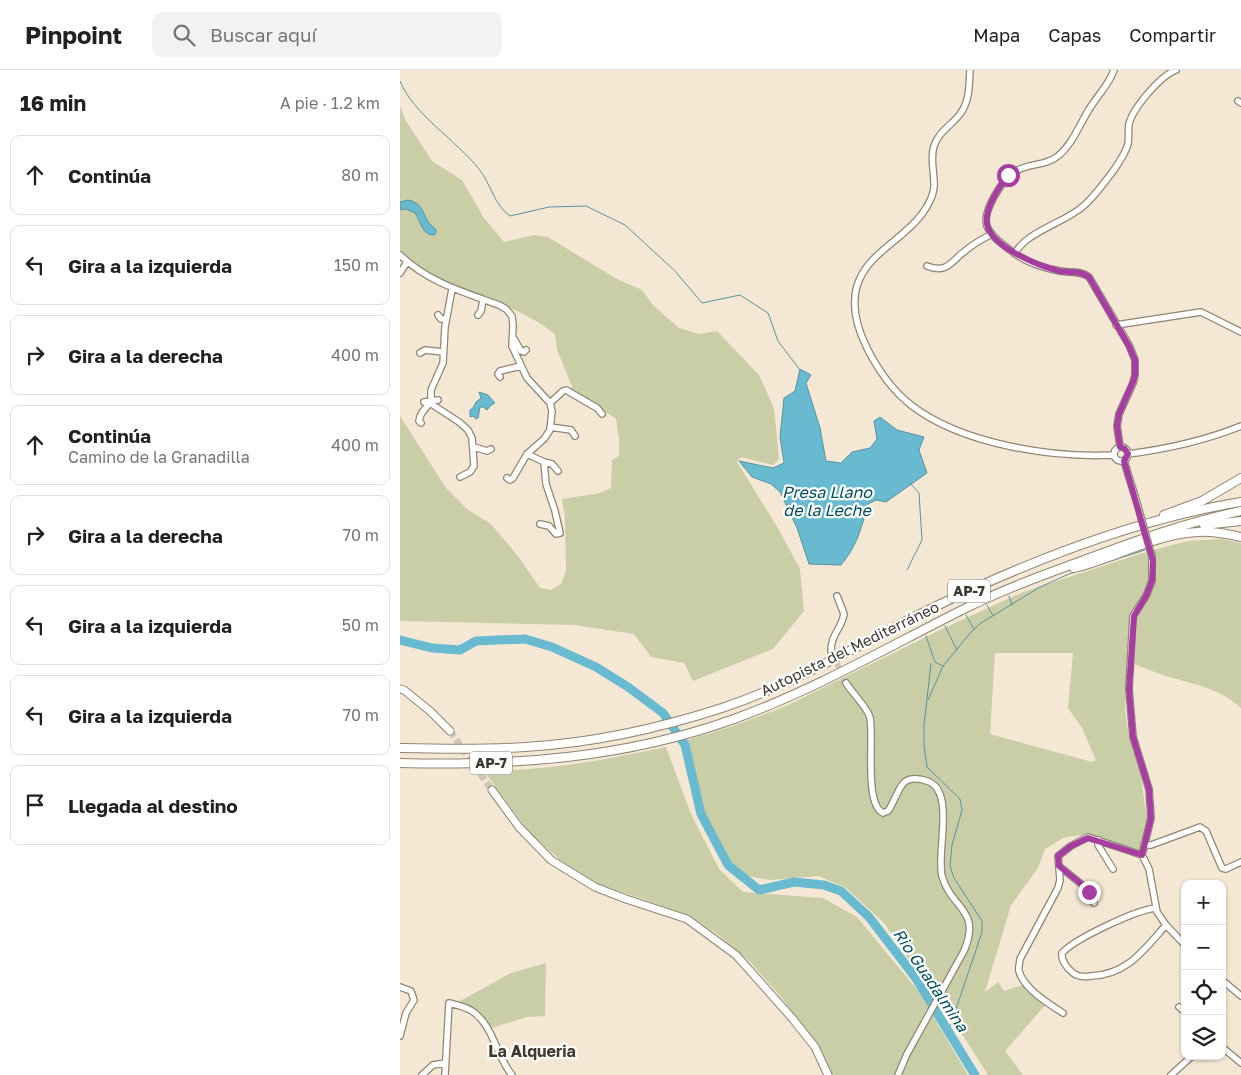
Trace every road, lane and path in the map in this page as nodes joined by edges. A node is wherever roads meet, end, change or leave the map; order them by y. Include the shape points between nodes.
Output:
1 (970, 70) edge
2 (1114, 70) edge
3 (1176, 70) edge
4 (992, 234) junction
5 (1015, 254) junction
6 (400, 256) edge
7 (407, 262) junction
8 (928, 266) dead end
9 (400, 273) edge
10 (452, 288) junction
11 (483, 300) junction
12 (438, 315) dead end
13 (478, 315) dead end
14 (446, 319) junction
15 (1116, 325) junction
16 (506, 326) dead end
17 (512, 332) junction
18 (1241, 332) edge
19 (526, 350) dead end
20 (423, 351) dead end
21 (443, 352) junction
22 (521, 366) junction
23 (500, 377) dead end
24 (434, 401) junction
25 (424, 402) dead end
26 (550, 403) junction
27 (602, 414) dead end
28 (421, 423) dead end
29 (1241, 426) edge
30 (550, 427) junction
31 (575, 436) dead end
32 (474, 447) junction
33 (1120, 447) junction
34 (491, 449) dead end
35 (527, 454) junction
36 (1128, 454) junction
37 (1113, 455) junction
38 (1124, 461) junction
39 (544, 462) junction
40 (558, 471) dead end
41 (461, 477) dead end
42 (507, 478) dead end
43 (1241, 478) edge
44 (1241, 500) edge
45 (1241, 511) edge
46 (1239, 521) edge
47 (540, 524) dead end
48 (1131, 528) junction
49 (1241, 537) edge
50 (1132, 542) junction
51 (1041, 576) junction
52 (837, 596) dead end
53 (831, 650) dead end
54 (846, 683) tunnel mouth
55 (400, 689) edge
56 (450, 731) tunnel mouth
57 (400, 748) edge
58 (400, 763) edge
59 (492, 790) tunnel mouth
60 (1099, 840) junction
61 (1144, 846) junction
62 (1142, 855) junction
63 (1241, 862) edge
64 (1059, 866) junction
65 (1113, 869) dead end
66 (1094, 903) dead end
67 (1156, 908) junction
68 (1166, 926) junction
69 (1181, 941) edge
70 (1226, 983) edge
71 (400, 987) edge
72 (1241, 996) edge
73 (1063, 1013) dead end
74 (806, 1035) junction
75 (400, 1036) edge
76 (1226, 1050) edge
77 (1188, 1060) edge
78 (445, 1063) junction
79 (1241, 1063) edge
80 (422, 1075) edge
81 (445, 1075) edge
82 (512, 1075) edge
83 (822, 1075) edge
84 (828, 1075) edge
85 (898, 1075) edge
86 (1171, 1075) edge

1 - 37 street via 966,104 941,132 934,146 935,185 927,207 906,232 869,262 862,273 855,309 862,338 875,365 890,385 910,404 944,425 1016,447 1081,455
2 - 4 street via 1108,85 1094,102 1066,150 1050,161 1018,169 1008,175 993,198 986,217
3 - 5 street via 1152,87 1136,110 1129,124 1128,144 1121,162 1091,198 1071,216 1029,239
4 - 5 street
4 - 8 street via 976,242 948,266 939,269
5 - 15 street via 1053,269 1089,277
6 - 7 street
7 - 9 street
7 - 10 street
10 - 11 street
10 - 14 street
11 - 13 street via 482,311
11 - 17 street via 506,309 512,316
12 - 14 street
14 - 21 street
15 - 18 street via 1202,312
15 - 33 street via 1133,354 1135,369 1119,414
16 - 17 street
17 - 19 street via 521,351
17 - 22 street via 512,346
20 - 21 street
21 - 24 street via 443,364 431,390
22 - 23 street via 503,369 498,372
22 - 26 street via 527,378 537,385
24 - 25 street
24 - 28 street via 422,413
24 - 32 street via 433,405 468,430
26 - 27 street via 566,390
26 - 30 street
29 - 36 street via 1183,445
30 - 31 street via 571,430
30 - 35 street via 544,439
32 - 34 street via 485,451
32 - 41 street via 473,469
33 - 36 street
33 - 37 street
35 - 39 street
35 - 42 street via 513,478
36 - 38 street
37 - 38 street via 1116,460
38 - 61 street, bridge via 1152,557 1152,581 1134,616 1129,689 1133,737 1149,789 1151,818
39 - 40 street via 552,464
39 - 47 street via 546,484 560,533 556,534 549,526
43 - 48 highway via 1202,501
44 - 48 highway, Autopista del Mediterráneo / AP-7
45 - 50 highway, Autopista del Mediterráneo / AP-7 via 1164,530
46 - 50 highway via 1199,526
48 - 57 highway, Autopista del Mediterráneo / AP-7 via 1001,576 837,658 727,706 657,726 580,742 510,748
49 - 51 highway via 1216,533 1181,534
50 - 51 highway, Autopista del Mediterráneo / AP-7
51 - 58 highway, Autopista del Mediterráneo / AP-7 via 966,608 807,689 736,718 670,738 546,760
52 - 53 street via 844,614 839,630 833,636
54 - 85 street via 870,716 873,792 880,811 888,811 904,781 917,778 933,783 942,803 942,877 968,916 970,928 964,951
55 - 56 main road
59 - 74 main road via 518,827 551,860 595,887 687,919 736,955
60 - 62 street
60 - 64 street via 1088,838 1071,846 1058,856
60 - 65 street via 1098,845
61 - 62 street
61 - 63 street via 1200,828 1206,831 1222,868 1226,870
62 - 67 street via 1149,869
64 - 66 street via 1085,887
64 - 73 street via 1058,888 1020,959 1019,973 1042,999
67 - 68 street
67 - 68 street via 1080,939 1062,953 1062,961 1079,976 1107,975 1134,961
68 - 69 street
70 - 72 street
71 - 75 street via 411,991 414,1000 406,1013
74 - 83 main road
74 - 84 main road
76 - 79 street
77 - 86 street
78 - 80 street via 434,1065
78 - 81 street
78 - 82 street via 450,1003 471,1010 484,1021

